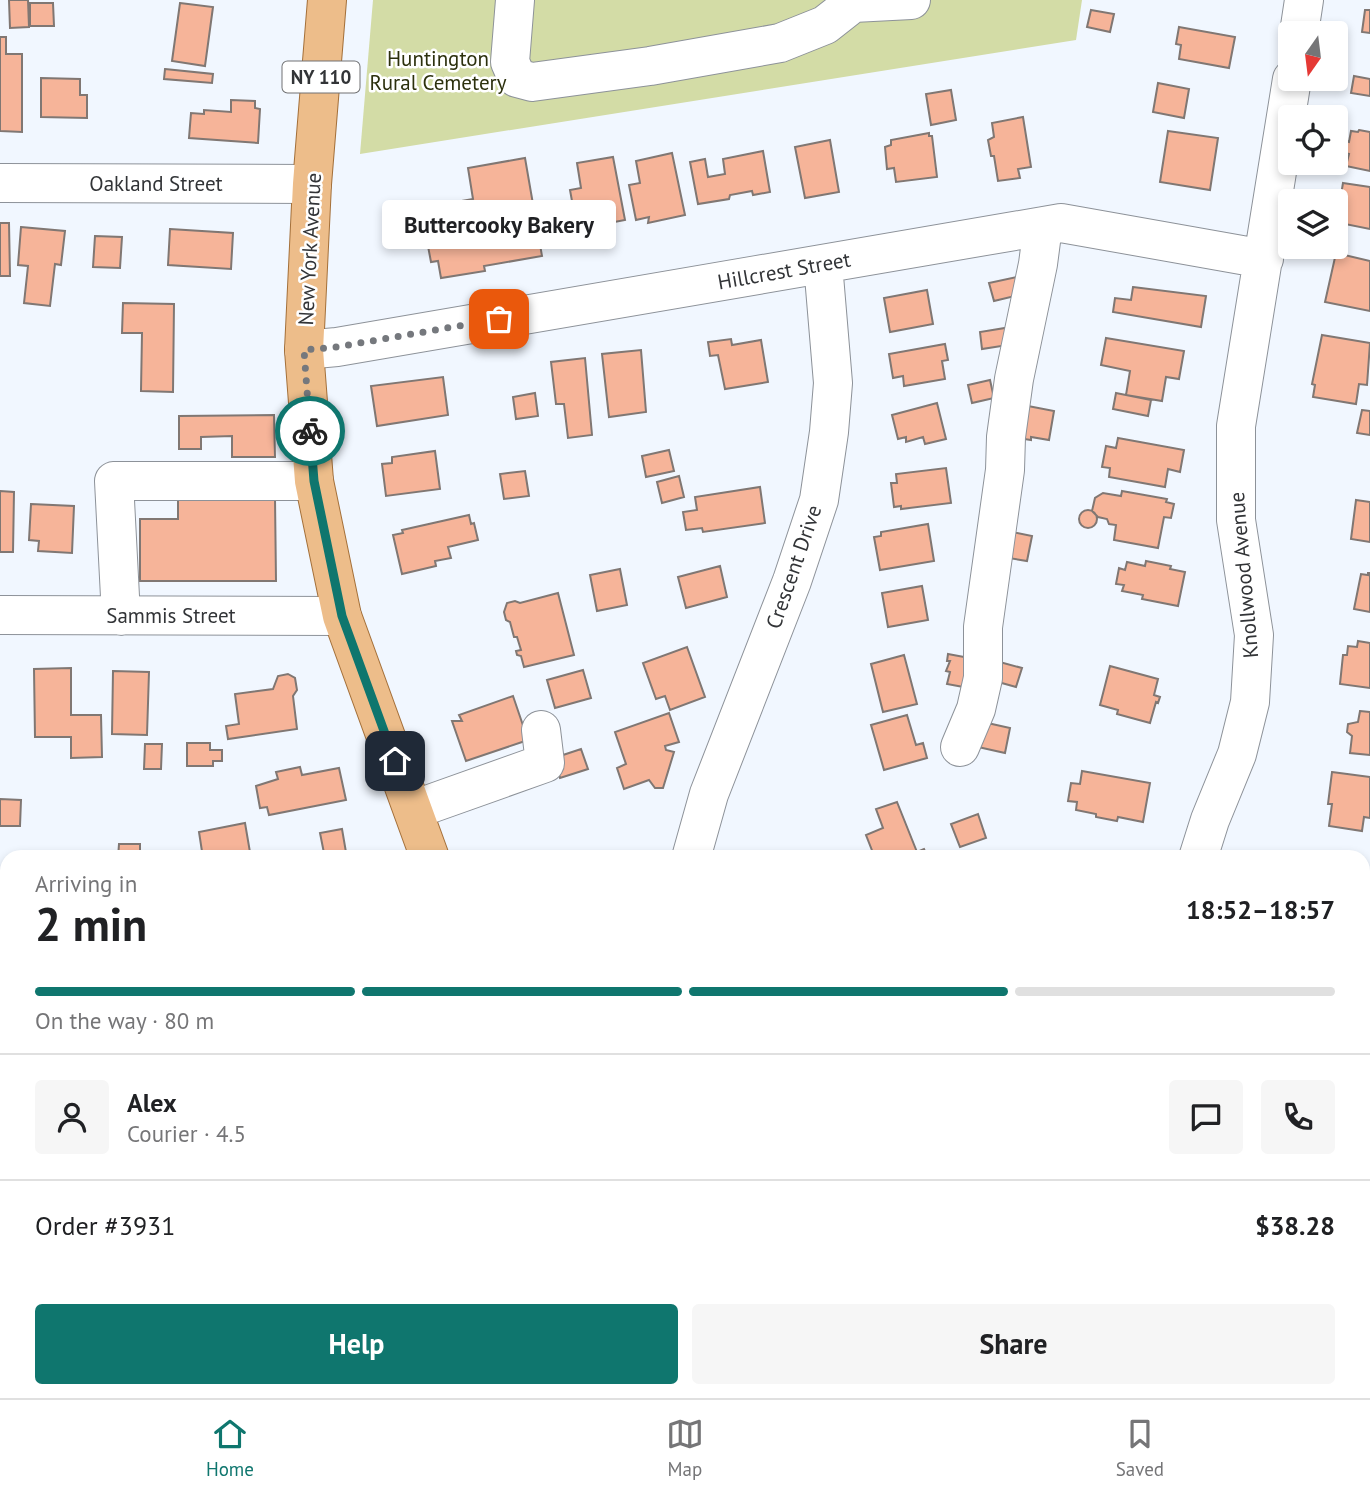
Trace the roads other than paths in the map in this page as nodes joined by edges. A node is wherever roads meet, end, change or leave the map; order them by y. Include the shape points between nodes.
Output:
1 (327, 0) edge
2 (515, 0) edge
3 (911, 0) edge
4 (1304, 0) edge
5 (851, 1) edge
6 (1301, 21) edge
7 (1290, 91) edge
8 (0, 183) edge
9 (312, 184) junction
10 (1043, 226) junction
11 (1264, 259) junction
12 (823, 264) junction
13 (304, 350) junction
14 (314, 481) junction
15 (0, 615) edge
16 (121, 616) junction
17 (342, 616) junction
18 (541, 730) dead end
19 (960, 747) dead end
20 (413, 810) junction
21 (427, 850) edge
22 (693, 850) edge
23 (1201, 850) edge

1 - 9 main road, New York Avenue / NY 110
2 - 5 street via 510,62 517,78 532,82 780,43 825,26
3 - 5 street
4 - 6 street
7 - 11 street, Knollwood Avenue
8 - 9 street, Oakland Street
9 - 13 main road, New York Avenue / NY 110
10 - 11 street, Hillcrest Street via 1061,223
10 - 12 street, Hillcrest Street
10 - 19 street via 1013,379 983,627 983,678
11 - 23 street, Knollwood Avenue via 1236,426 1236,520 1254,635 1250,702 1237,754
12 - 13 street, Hillcrest Street
12 - 22 street, Crescent Drive via 833,383 818,500 792,581 709,794
13 - 14 main road, New York Avenue / NY 110
14 - 16 street via 114,481
14 - 17 main road, New York Avenue / NY 110
15 - 16 street, Sammis Street
16 - 17 street, Sammis Street
17 - 20 main road, New York Avenue / NY 110
18 - 20 street via 545,762
20 - 21 main road, New York Avenue / NY 110

